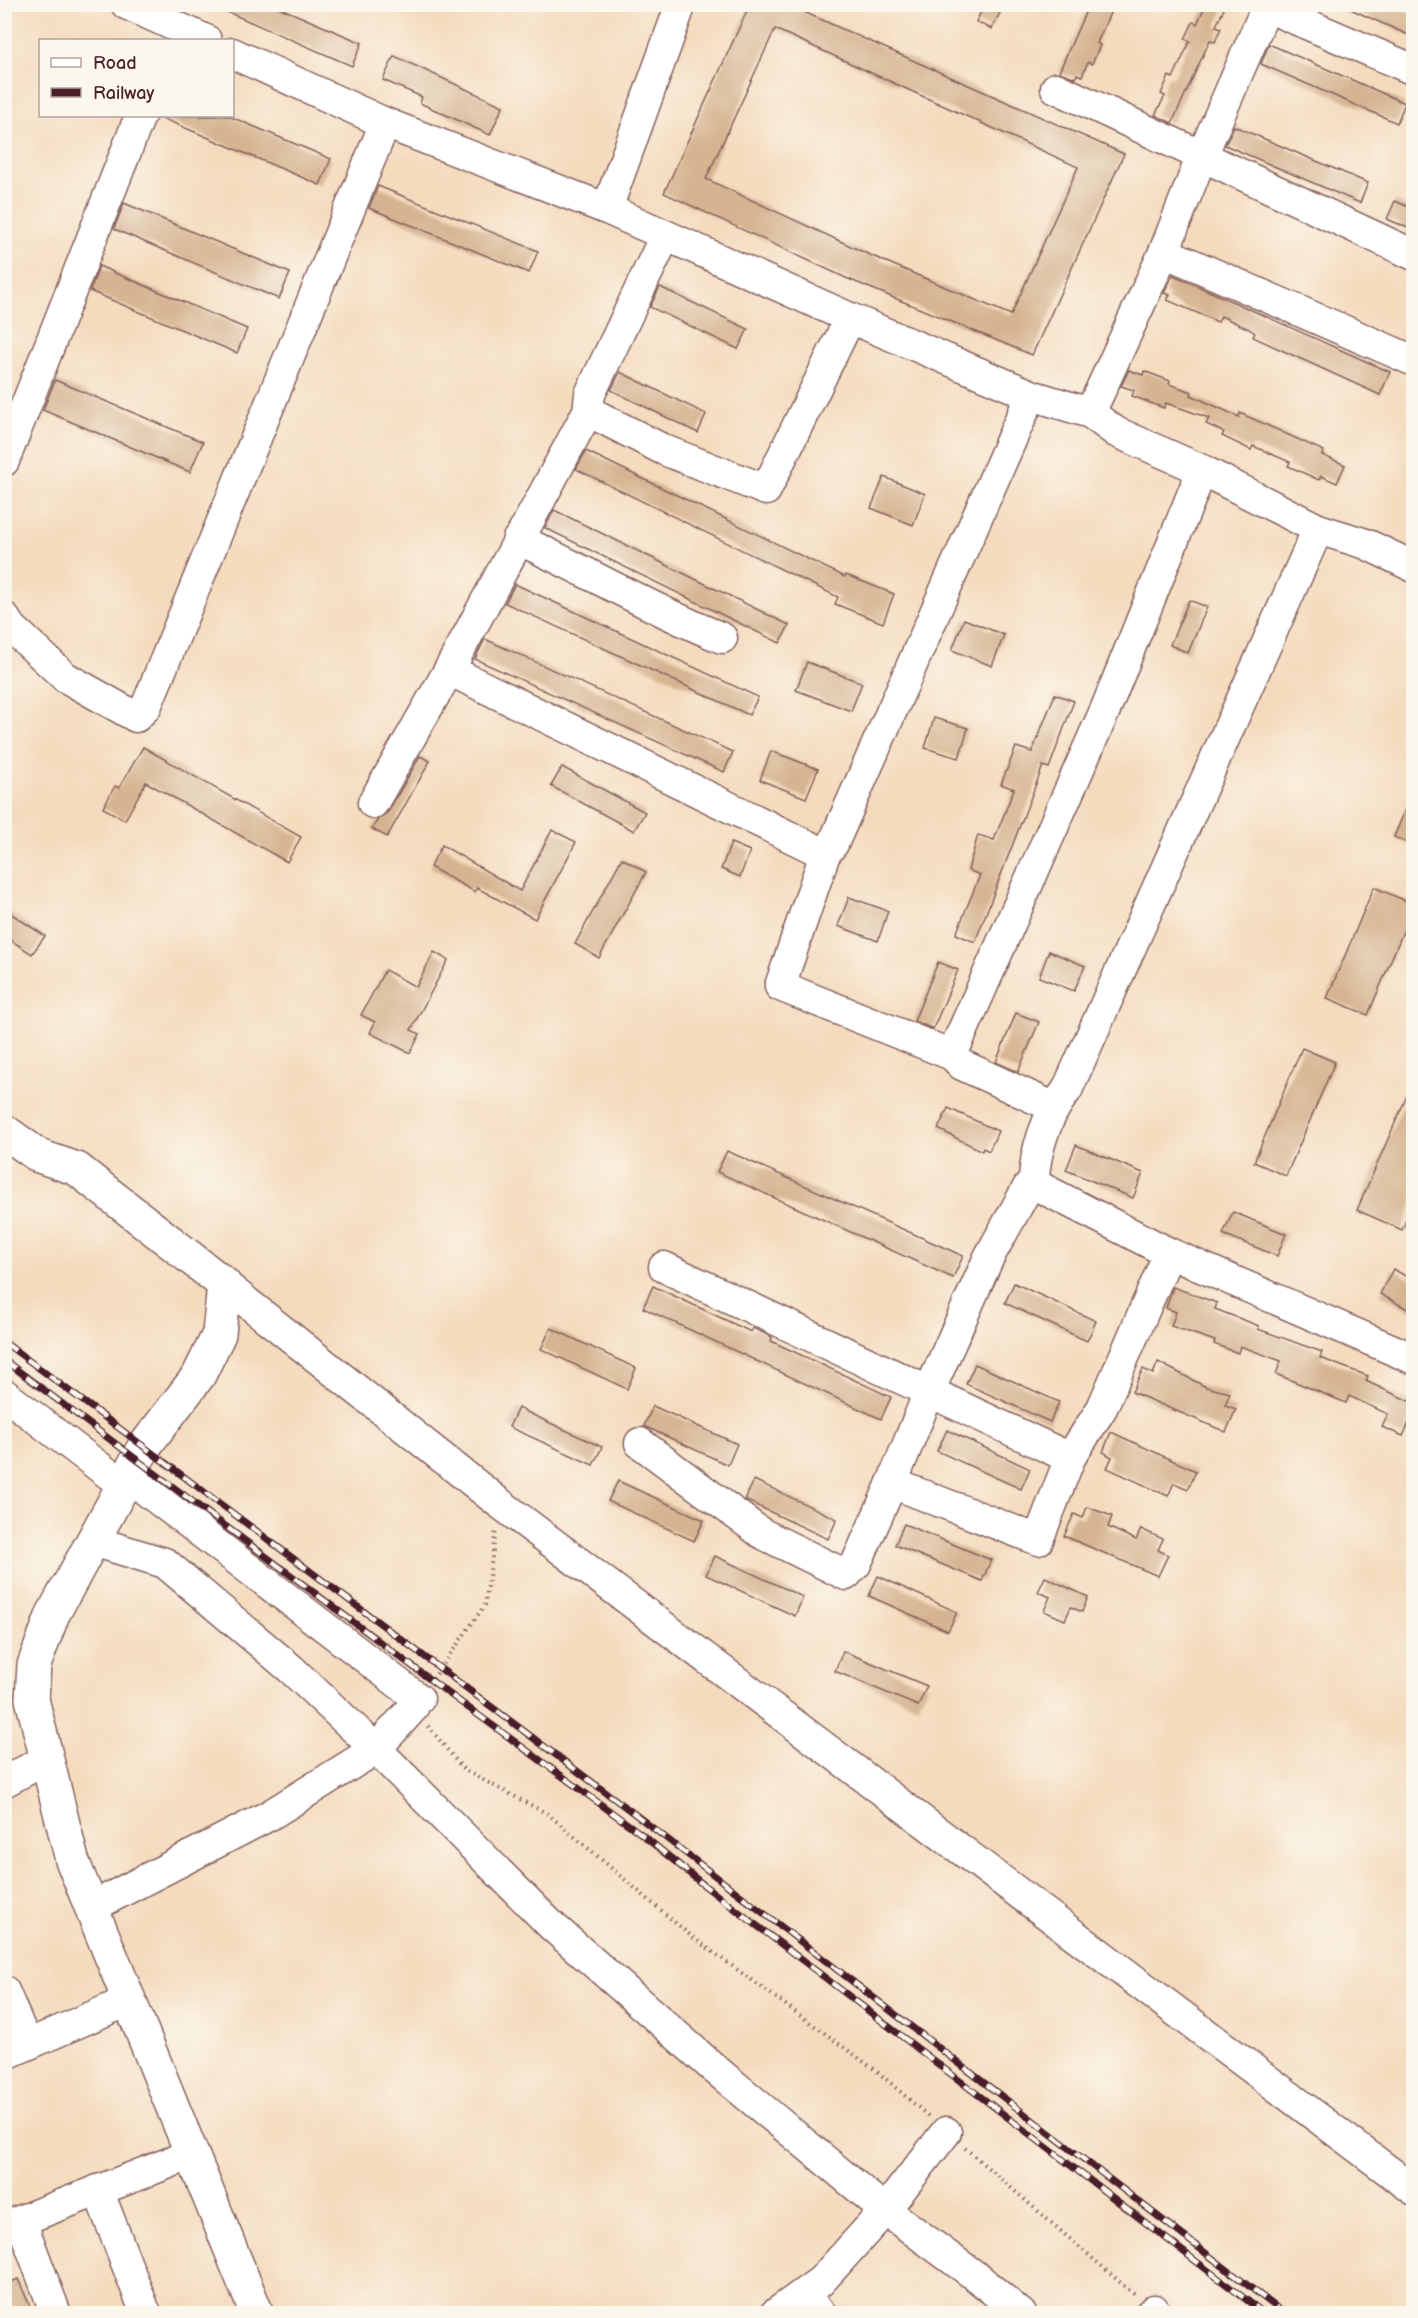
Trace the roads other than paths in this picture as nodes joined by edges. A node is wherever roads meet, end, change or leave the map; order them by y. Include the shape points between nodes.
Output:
1 (126, 4) edge
2 (681, 4) edge
3 (1268, 6) edge
4 (176, 24) edge
5 (204, 39) edge
6 (234, 54) edge
7 (1413, 70) edge
8 (1056, 88) dead end
9 (140, 117) edge
10 (385, 123) junction
11 (1201, 158) junction
12 (607, 209) junction
13 (665, 236) junction
14 (1164, 252) junction
15 (1413, 255) edge
16 (850, 318) junction
17 (1413, 361) edge
18 (1031, 395) junction
19 (588, 411) junction
20 (1090, 413) junction
21 (4, 461) edge
22 (1202, 470) junction
23 (1318, 529) junction
24 (518, 539) junction
25 (1413, 567) edge
26 (4, 617) edge
27 (722, 638) dead end
28 (449, 670) junction
29 (373, 803) dead end
30 (825, 854) junction
31 (952, 1055) junction
32 (4, 1106) edge
33 (1053, 1107) junction
34 (4, 1131) edge
35 (76, 1169) junction
36 (1034, 1184) junction
37 (1169, 1253) junction
38 (664, 1267) dead end
39 (224, 1284) junction
40 (1413, 1359) edge
41 (929, 1392) junction
42 (4, 1394) edge
43 (640, 1443) dead end
44 (1070, 1458) junction
45 (125, 1480) junction
46 (892, 1483) junction
47 (93, 1541) junction
48 (376, 1749) junction
49 (47, 1759) junction
50 (4, 1782) edge
51 (92, 1907) junction
52 (4, 1990) edge
53 (129, 2000) junction
54 (16, 2050) edge
55 (946, 2132) road end
56 (192, 2154) junction
57 (98, 2190) junction
58 (1413, 2190) edge
59 (885, 2210) junction
60 (13, 2224) edge
61 (812, 2304) edge
62 (56, 2313) edge
63 (146, 2313) edge
64 (257, 2313) edge
65 (776, 2313) edge
66 (1021, 2313) edge

1 - 4 street
2 - 12 street
3 - 7 street
3 - 11 street
4 - 5 street
6 - 10 street
8 - 11 street
9 - 21 street
10 - 12 street
10 - 26 street via 146,707 136,717 65,677
11 - 14 street
11 - 15 street
12 - 13 street
13 - 16 street
13 - 19 street via 590,394
14 - 17 street
14 - 20 street
16 - 18 street
16 - 19 street via 766,490 664,450
18 - 20 street
18 - 30 street via 838,833
19 - 24 street
20 - 22 street via 1116,432
22 - 23 street
22 - 31 street via 1106,708
23 - 25 street via 1366,544
23 - 33 street via 1072,1079
24 - 27 street via 607,581 632,599 645,600 661,613
24 - 28 street
28 - 29 street
28 - 30 street
30 - 31 street via 780,986
31 - 33 street via 962,1065
32 - 35 main road via 66,1151
33 - 36 street via 1034,1166
34 - 35 main road via 39,1156
35 - 39 main road
36 - 37 street
36 - 41 street via 1028,1187 989,1257
37 - 40 street
37 - 44 street via 1102,1408
38 - 41 street
39 - 45 main road via 219,1334 199,1375 144,1447
39 - 58 street via 498,1503
41 - 44 street
41 - 46 street
42 - 45 street
43 - 46 street via 761,1533 846,1575 856,1564
44 - 46 street via 1038,1540
45 - 47 main road
45 - 48 street via 416,1703
47 - 48 street via 165,1563 291,1669
47 - 49 main road via 53,1614 34,1665 32,1700
48 - 51 street via 270,1815
48 - 59 street via 552,1926 716,2070
49 - 50 street
49 - 51 main road via 72,1860
51 - 53 main road
52 - 54 street
53 - 54 street
53 - 56 main road
55 - 59 street
56 - 57 street
56 - 64 main road
57 - 60 street
57 - 63 street
59 - 61 street via 821,2281
59 - 66 street
60 - 62 street
61 - 65 street

